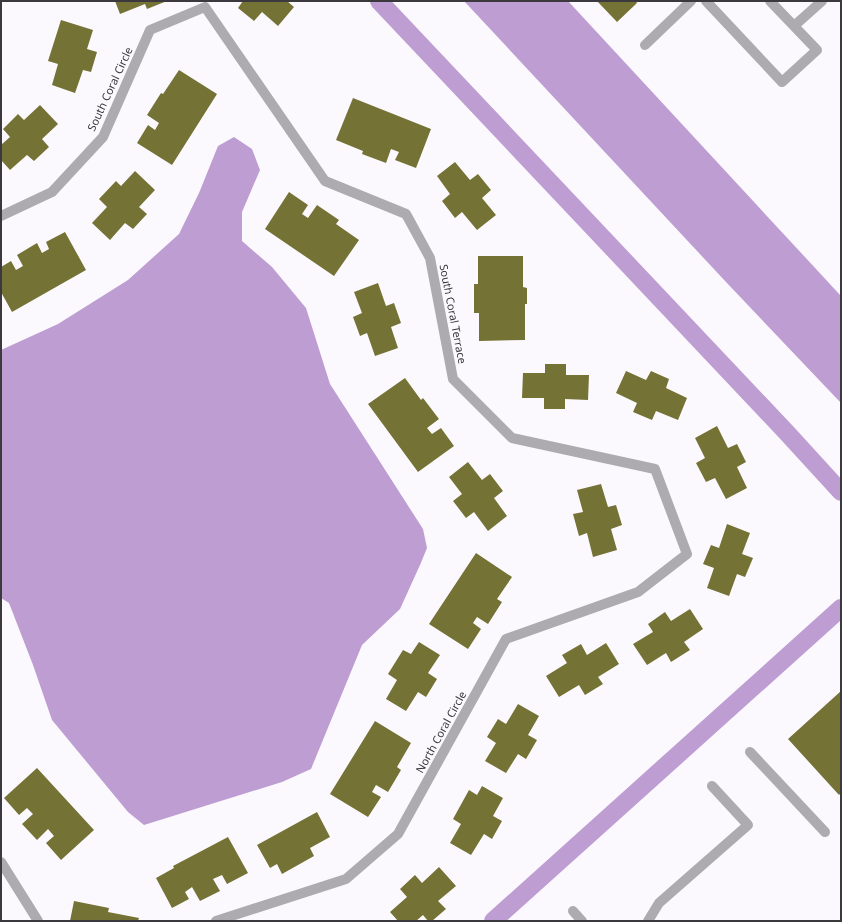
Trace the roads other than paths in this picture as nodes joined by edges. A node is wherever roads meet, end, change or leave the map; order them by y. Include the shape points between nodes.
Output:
1 (691, 1) edge
2 (706, 1) edge
3 (770, 1) edge
4 (822, 1) edge
5 (205, 7) joint
6 (794, 26) junction
7 (645, 45) dead end
8 (1, 216) edge
9 (687, 554) joint
10 (750, 752) dead end
11 (712, 786) dead end
12 (824, 832) dead end
13 (1, 862) edge
14 (573, 911) dead end
15 (38, 921) edge
16 (216, 921) edge
17 (582, 921) edge
18 (648, 921) edge

1 - 7 street
2 - 6 street via 782,82 817,50
3 - 6 street
4 - 6 street
5 - 8 street, South Coral Circle via 150,30 103,136 52,192
5 - 9 street, South Coral Terrace via 325,181 406,214 430,258 453,379 512,438 655,469
9 - 16 street, North Coral Circle via 638,592 506,639 398,834 346,879
10 - 12 street
11 - 18 street via 748,825 659,903
13 - 15 street
14 - 17 street

